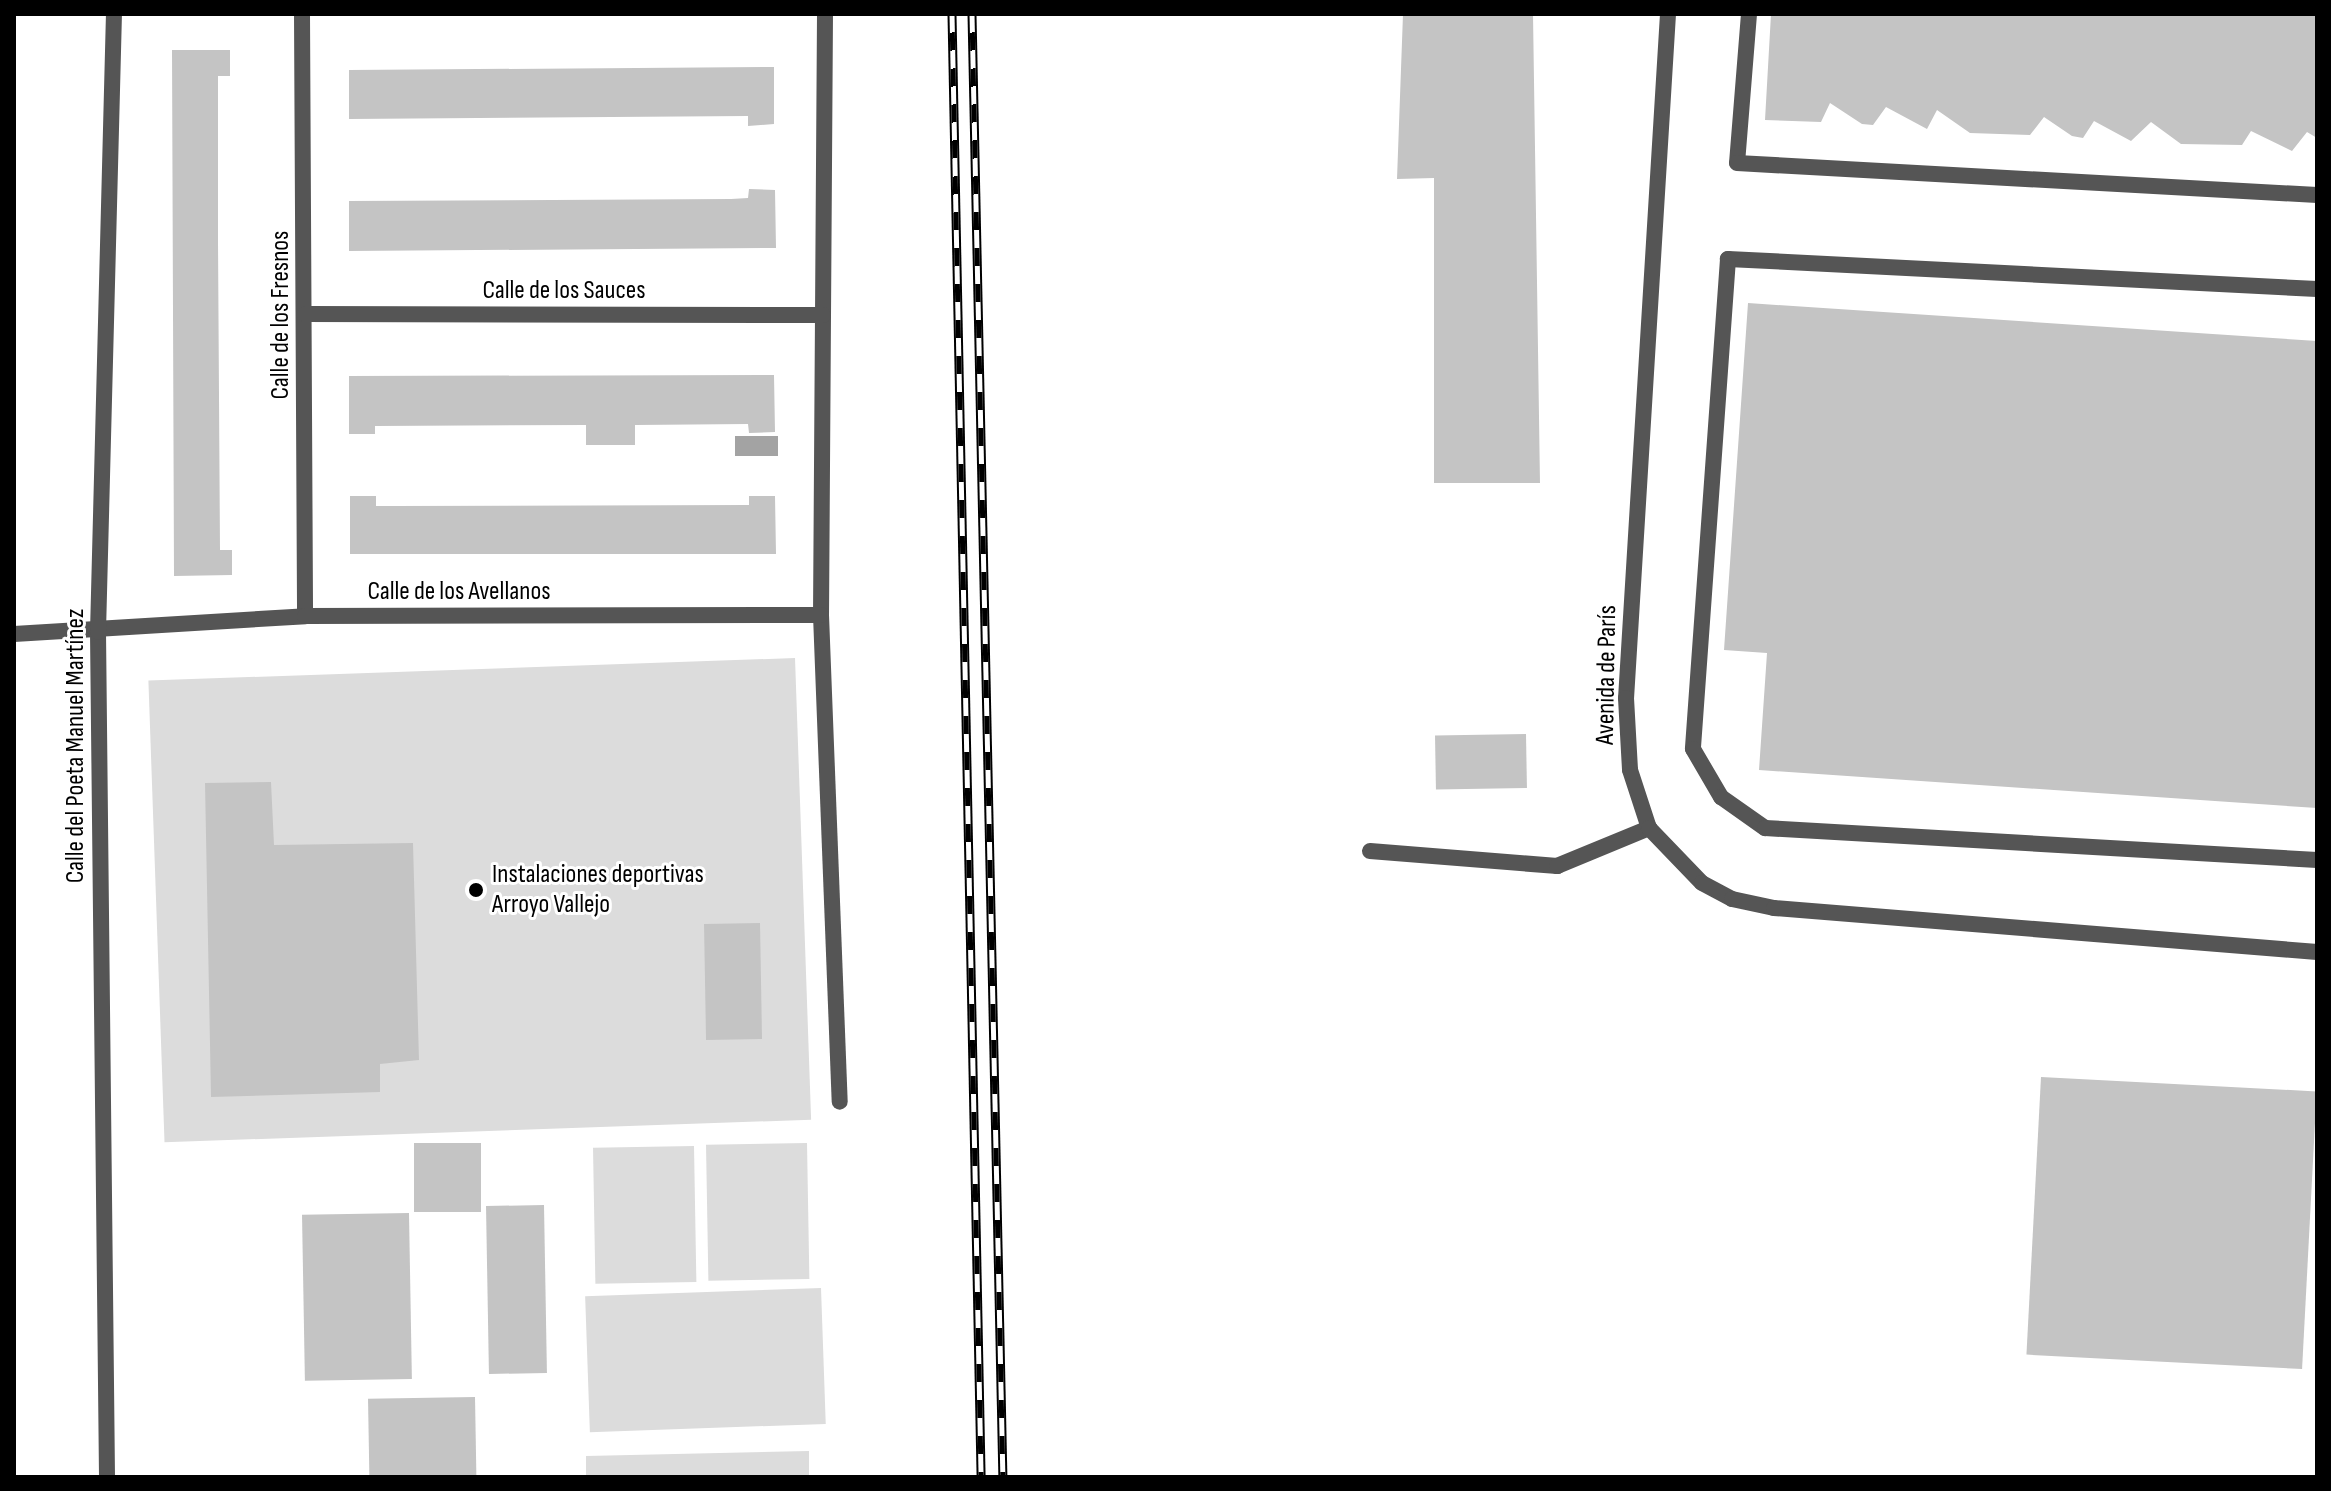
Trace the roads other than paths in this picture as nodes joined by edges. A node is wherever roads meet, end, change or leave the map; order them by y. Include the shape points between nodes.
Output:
1 (114, 14) edge
2 (302, 14) edge
3 (825, 14) edge
4 (1668, 14) edge
5 (1749, 14) edge
6 (2317, 195) edge
7 (2317, 289) edge
8 (305, 314) junction
9 (823, 315) junction
10 (821, 615) junction
11 (305, 616) junction
12 (98, 632) junction
13 (14, 634) edge
14 (1649, 828) junction
15 (1370, 851) dead end
16 (2317, 860) edge
17 (2317, 952) edge
18 (840, 1102) dead end
19 (107, 1477) edge

1 - 12 street, Calle del Poeta Manuel Martínez
2 - 8 street, Calle de los Fresnos
3 - 9 street
4 - 14 street, Avenida de París via 1626,698 1630,770
5 - 6 street via 1737,163
7 - 16 street via 1728,259 1693,749 1721,797 1765,828
8 - 9 street, Calle de los Sauces
8 - 11 street, Calle de los Fresnos
9 - 10 street
10 - 11 street, Calle de los Avellanos
10 - 18 street
11 - 12 street, Calle de los Avellanos via 161,621
12 - 13 street, Calle de los Avellanos
12 - 19 street, Calle del Poeta Manuel Martínez
14 - 15 street via 1557,866
14 - 17 street, Avenida de París via 1702,883 1732,899 1774,908

